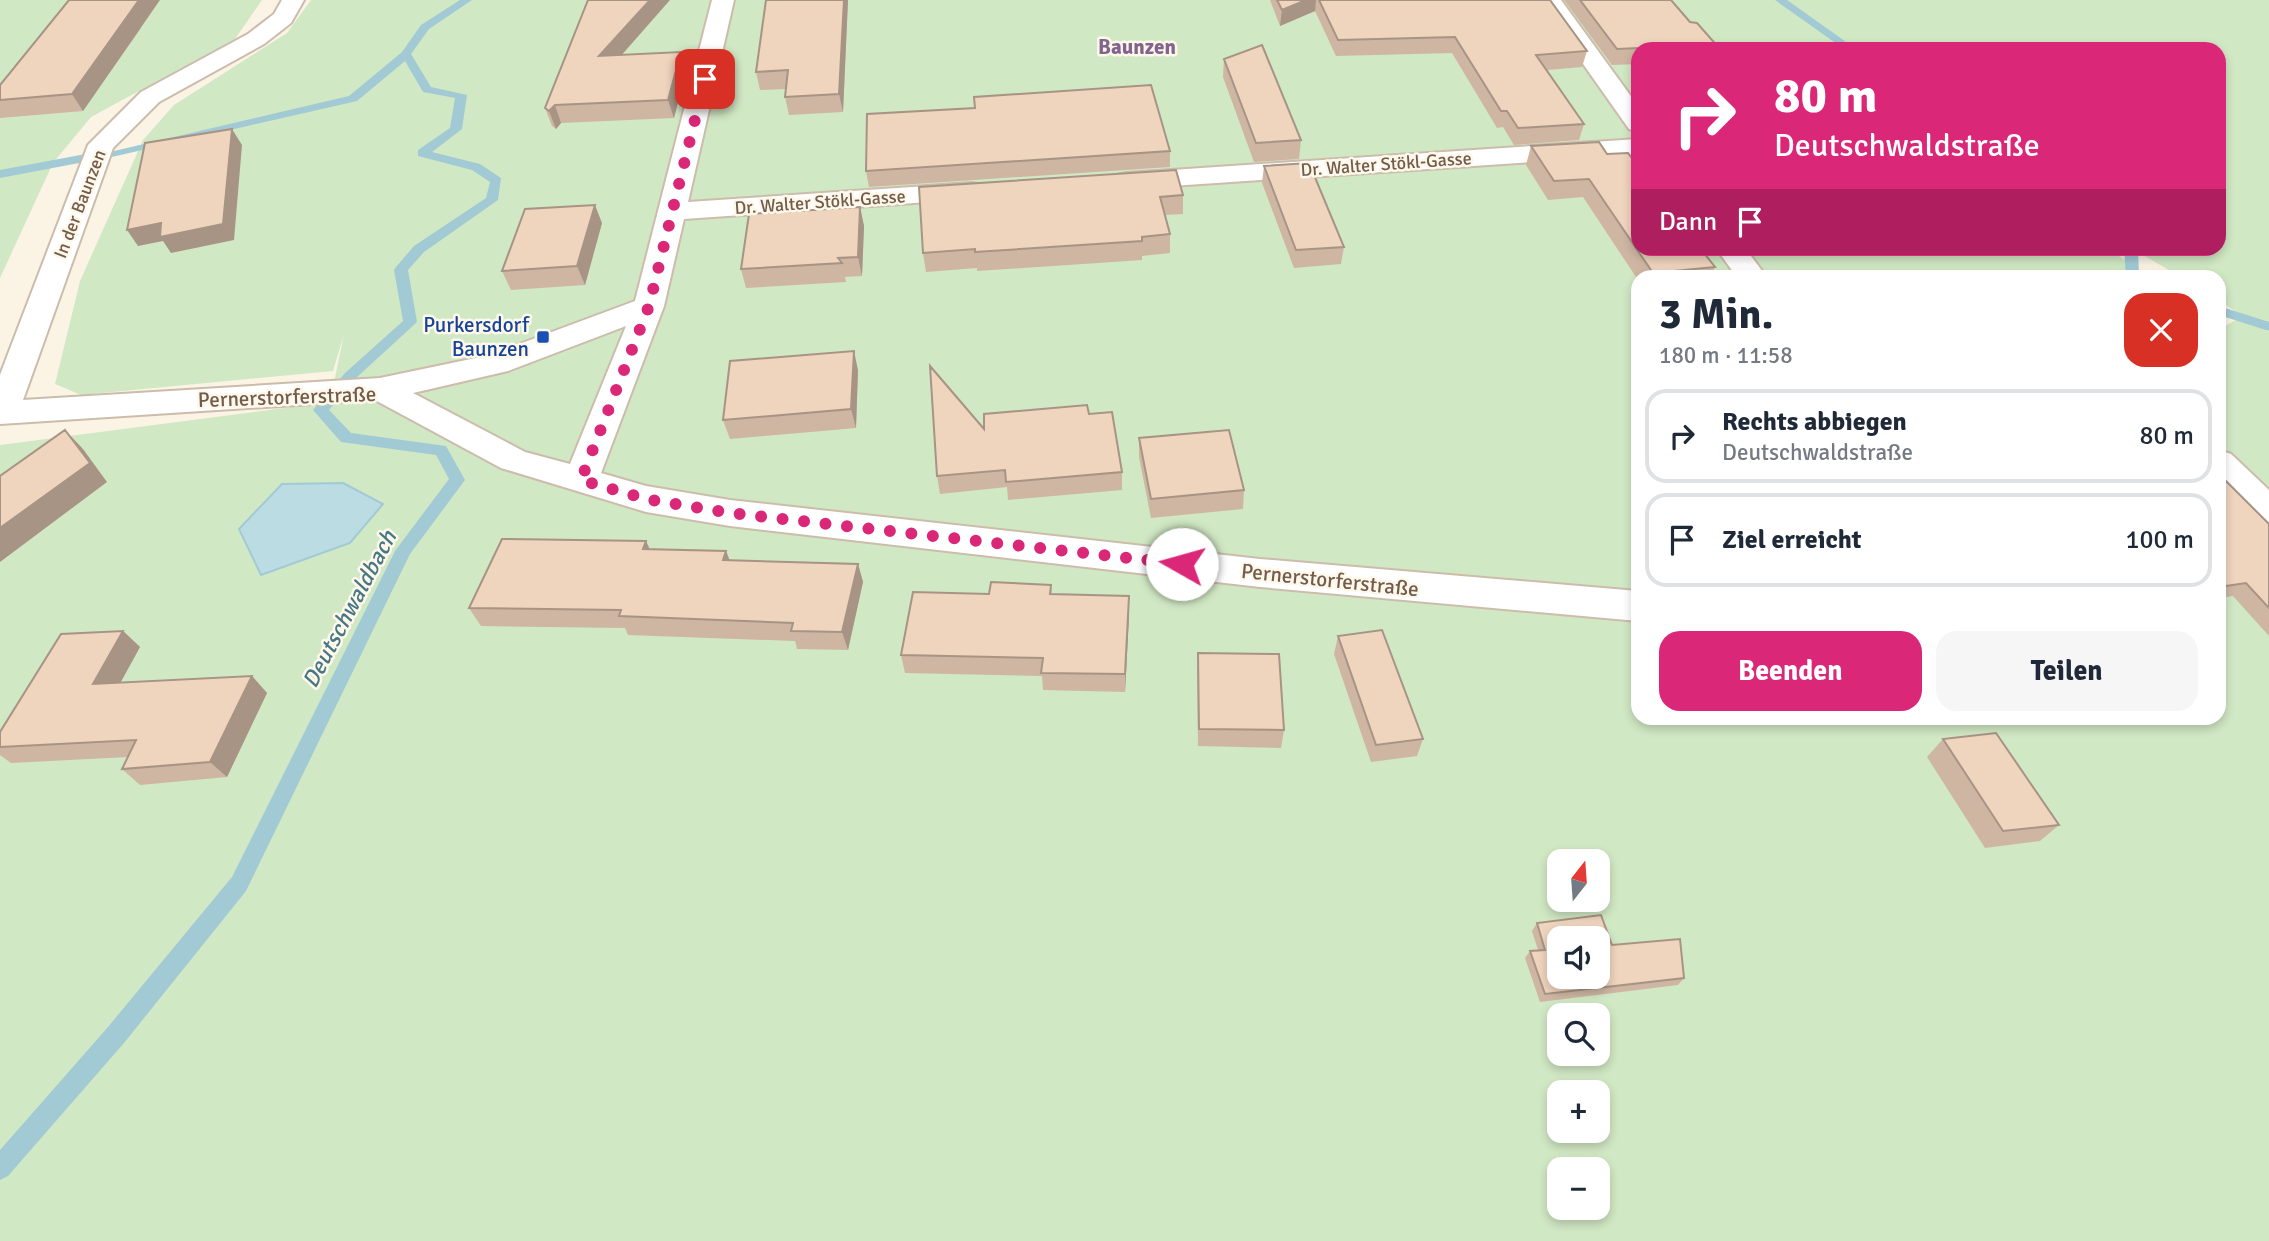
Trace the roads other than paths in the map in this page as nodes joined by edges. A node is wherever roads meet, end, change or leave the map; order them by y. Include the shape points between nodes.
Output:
1 (293, 0) edge
2 (723, 0) edge
3 (1549, 0) edge
4 (1631, 114) edge
5 (1631, 147) edge
6 (1100, 183) edge
7 (1004, 189) edge
8 (673, 211) junction
9 (649, 306) junction
10 (497, 364) junction
11 (380, 389) junction
12 (1, 413) edge
13 (458, 430) junction
14 (2226, 469) edge
15 (581, 480) junction
16 (2269, 511) edge
17 (1631, 605) edge

1 - 12 street, In der Baunzen via 283,18 256,39 150,97 101,145
2 - 8 street
3 - 4 street
5 - 6 street, Dr. Walter Stökl-Gasse
7 - 8 street, Dr. Walter Stökl-Gasse
8 - 9 street
9 - 10 street
9 - 15 street
10 - 11 street
10 - 13 street via 460,412
11 - 12 street, Pernerstorferstraße
11 - 13 street, Pernerstorferstraße
13 - 15 street, Pernerstorferstraße via 513,460
14 - 16 street
15 - 17 street, Pernerstorferstraße via 646,499 730,513 1274,575

